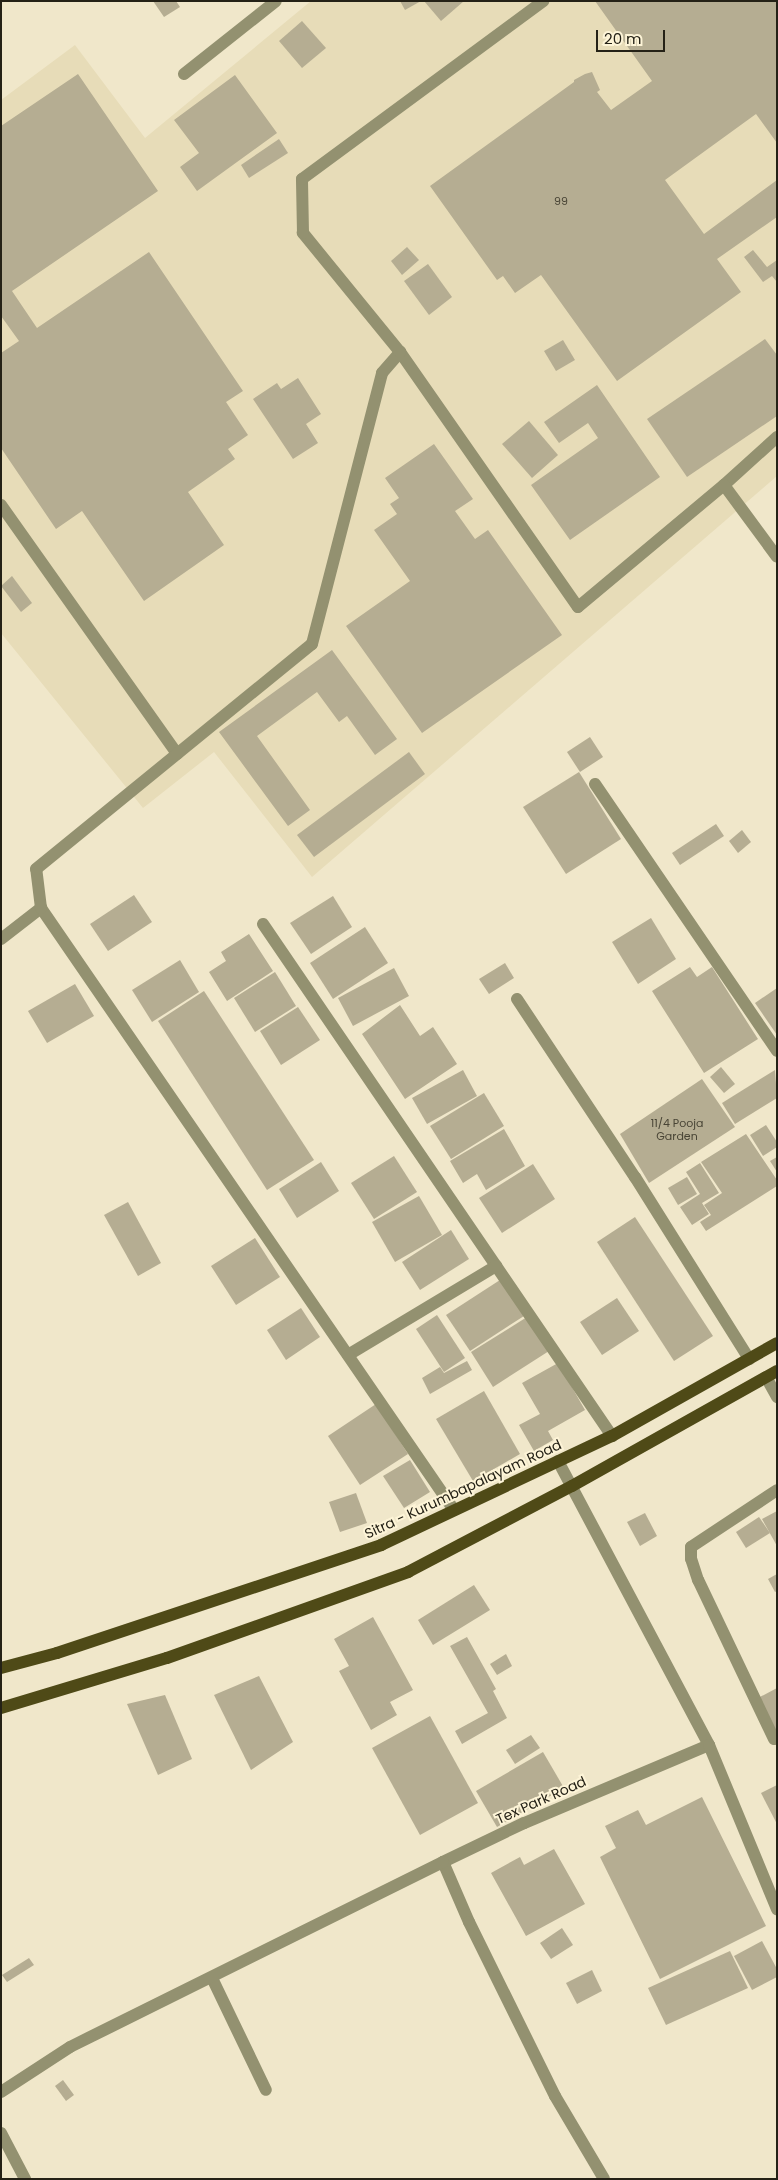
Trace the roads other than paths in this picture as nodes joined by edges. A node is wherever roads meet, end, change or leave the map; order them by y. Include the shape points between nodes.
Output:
1 (276, 1) edge
2 (543, 1) edge
3 (184, 74) dead end
4 (400, 352) junction
5 (777, 438) edge
6 (724, 485) junction
7 (1, 505) edge
8 (777, 557) edge
9 (177, 754) junction
10 (596, 784) dead end
11 (41, 908) junction
12 (263, 924) dead end
13 (1, 939) edge
14 (517, 999) dead end
15 (777, 1052) edge
16 (496, 1266) junction
17 (777, 1343) edge
18 (348, 1355) junction
19 (749, 1359) junction
20 (771, 1374) edge
21 (777, 1397) edge
22 (612, 1436) junction
23 (558, 1461) junction
24 (572, 1486) junction
25 (777, 1490) edge
26 (454, 1510) junction
27 (1, 1668) edge
28 (1, 1708) edge
29 (774, 1739) dead end
30 (709, 1745) junction
31 (444, 1862) junction
32 (777, 1909) edge
33 (212, 1978) junction
34 (266, 2090) dead end
35 (1, 2092) edge
36 (1, 2133) edge
37 (25, 2179) edge
38 (604, 2179) edge

1 - 3 street
2 - 4 street via 302,179 303,233
4 - 6 street via 578,607
4 - 9 street via 382,373 312,644
5 - 6 street
6 - 8 street
7 - 9 street
9 - 11 street via 36,869
10 - 15 street
11 - 13 street
11 - 18 street
12 - 16 street
14 - 19 street via 635,1177
16 - 18 street
16 - 22 street
17 - 19 main road, Sitra - Kurumbapalayam Road
18 - 26 street
19 - 22 main road, Sitra - Kurumbapalayam Road
20 - 21 street
20 - 24 main road
22 - 23 main road, Sitra - Kurumbapalayam Road
23 - 24 street
23 - 26 main road, Sitra - Kurumbapalayam Road
24 - 28 main road via 408,1572 166,1658
24 - 30 street
25 - 29 street via 692,1547 691,1559
26 - 27 main road, Sitra - Kurumbapalayam Road via 381,1545 57,1653
30 - 31 street, Tex Park Road via 524,1823
30 - 32 street
31 - 33 street, Tex Park Road
31 - 38 street via 469,1922 555,2096
33 - 34 street
33 - 35 street, Tex Park Road via 70,2047
36 - 37 street

